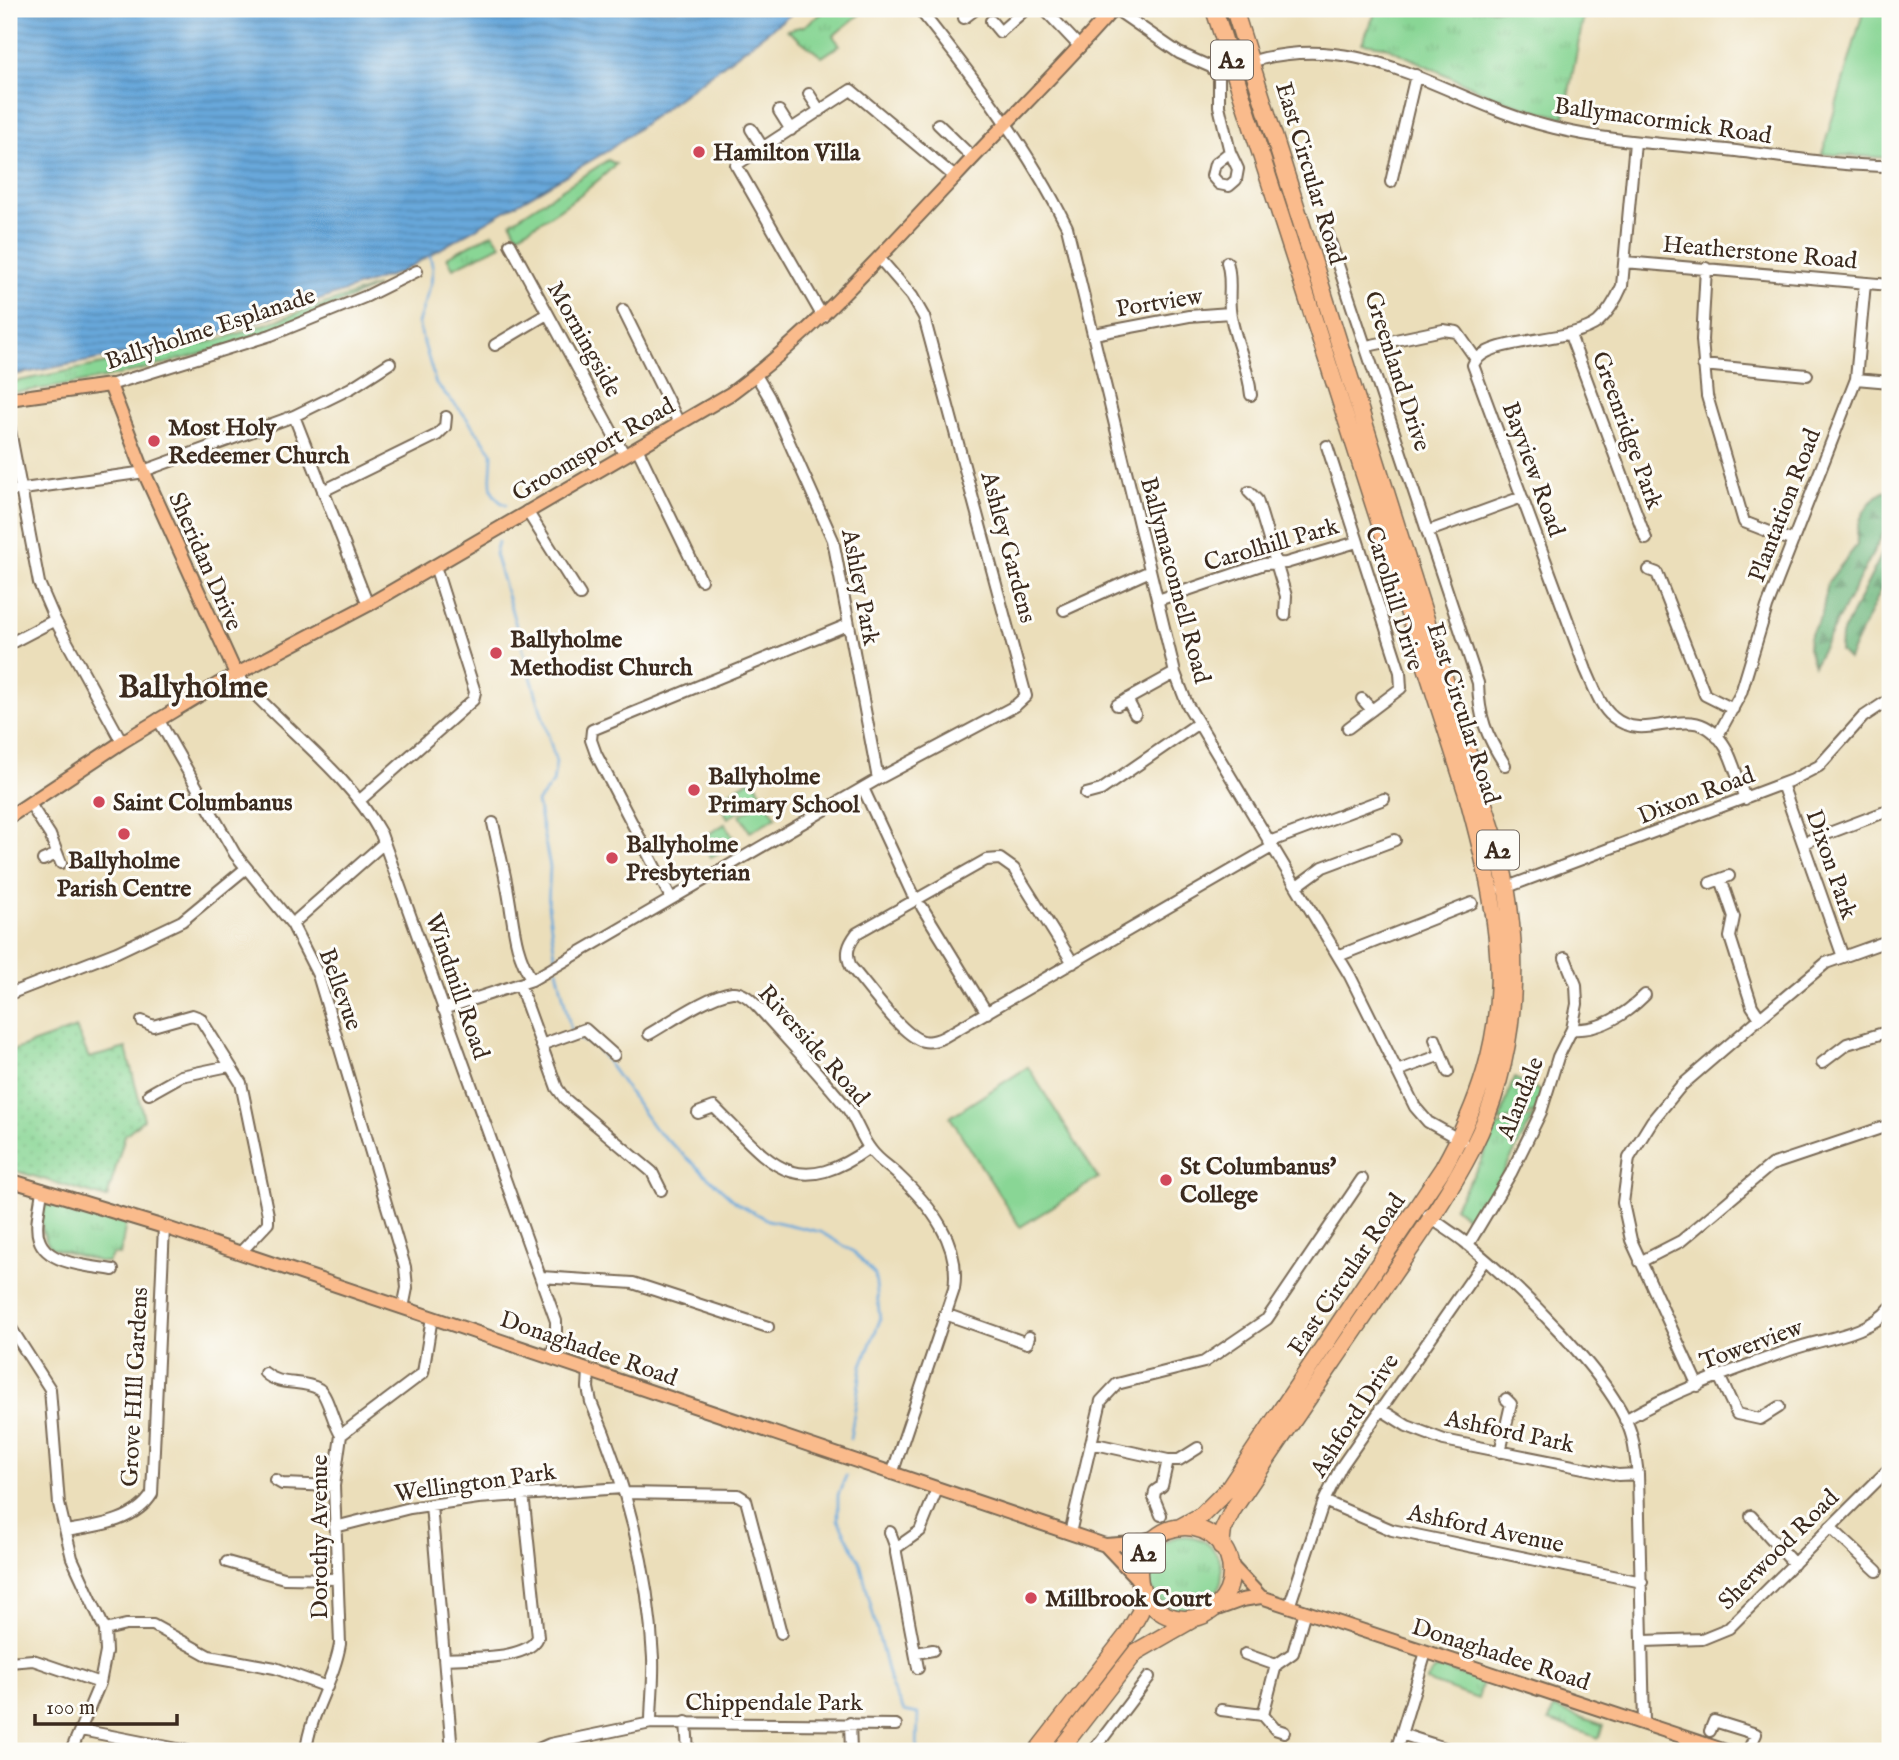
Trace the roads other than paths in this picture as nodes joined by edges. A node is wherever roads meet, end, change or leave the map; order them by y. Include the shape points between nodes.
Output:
1 (919, 9) edge
2 (976, 9) edge
3 (1026, 9) edge
4 (1044, 9) edge
5 (1114, 9) edge
6 (1214, 9) edge
7 (1234, 9) edge
8 (964, 18) dead end
9 (990, 21) dead end
10 (1080, 47) junction
11 (1252, 61) junction
12 (1234, 67) junction
13 (1416, 75) junction
14 (809, 94) dead end
15 (779, 111) dead end
16 (820, 111) junction
17 (938, 124) dead end
18 (1006, 124) junction
19 (751, 129) dead end
20 (791, 130) junction
21 (1635, 142) junction
22 (763, 148) junction
23 (1230, 152) dead end
24 (973, 158) junction
25 (1890, 166) edge
26 (955, 177) junction
27 (1391, 182) dead end
28 (1325, 226) dead end
29 (510, 244) dead end
30 (880, 259) junction
31 (1625, 262) junction
32 (1706, 268) junction
33 (1233, 269) dead end
34 (417, 271) dead end
35 (1865, 283) junction
36 (1890, 285) edge
37 (622, 310) dead end
38 (1230, 313) junction
39 (547, 314) junction
40 (823, 317) junction
41 (1094, 334) junction
42 (1570, 335) junction
43 (495, 345) dead end
44 (1367, 346) junction
45 (1476, 359) junction
46 (390, 363) dead end
47 (1703, 365) junction
48 (756, 375) junction
49 (1807, 375) dead end
50 (1856, 379) junction
51 (1890, 382) edge
52 (110, 385) junction
53 (1251, 395) dead end
54 (9, 399) edge
55 (294, 416) junction
56 (446, 417) dead end
57 (679, 423) junction
58 (9, 425) edge
59 (1327, 446) dead end
60 (637, 448) junction
61 (624, 454) junction
62 (143, 470) junction
63 (22, 489) junction
64 (9, 491) edge
65 (323, 491) junction
66 (1249, 492) dead end
67 (1522, 497) junction
68 (527, 510) junction
69 (1429, 531) junction
70 (1646, 539) dead end
71 (1793, 541) junction
72 (1356, 542) junction
73 (1276, 564) junction
74 (435, 566) junction
75 (1150, 570) junction
76 (1650, 570) dead end
77 (701, 580) dead end
78 (580, 595) dead end
79 (1158, 600) junction
80 (368, 605) junction
81 (1064, 610) dead end
82 (1285, 615) dead end
83 (55, 620) junction
84 (847, 625) junction
85 (9, 644) edge
86 (1175, 673) junction
87 (236, 674) junction
88 (1362, 699) dead end
89 (1890, 699) edge
90 (1733, 709) junction
91 (1372, 710) junction
92 (1135, 714) dead end
93 (158, 719) junction
94 (1197, 724) junction
95 (1348, 728) dead end
96 (1717, 737) junction
97 (122, 742) junction
98 (1505, 757) dead end
99 (878, 779) junction
100 (1782, 784) junction
101 (863, 788) junction
102 (1086, 794) dead end
103 (1384, 799) dead end
104 (1745, 799) junction
105 (359, 801) junction
106 (30, 804) junction
107 (1890, 810) edge
108 (9, 817) edge
109 (493, 822) dead end
110 (1395, 840) dead end
111 (384, 843) junction
112 (1803, 843) junction
113 (1271, 845) junction
114 (43, 860) dead end
115 (245, 869) junction
116 (1720, 879) dead end
117 (1297, 886) junction
118 (1500, 890) junction
119 (671, 898) junction
120 (918, 903) junction
121 (1472, 903) dead end
122 (292, 924) junction
123 (1890, 940) edge
124 (1338, 956) junction
125 (1843, 957) junction
126 (1565, 958) dead end
127 (1073, 963) junction
128 (532, 980) junction
129 (520, 986) junction
130 (9, 994) edge
131 (1645, 995) dead end
132 (443, 1009) junction
133 (987, 1013) junction
134 (1760, 1018) junction
135 (142, 1021) dead end
136 (1572, 1029) junction
137 (1890, 1031) edge
138 (649, 1034) dead end
139 (1435, 1039) dead end
140 (541, 1045) junction
141 (614, 1055) dead end
142 (1441, 1055) junction
143 (1822, 1063) dead end
144 (229, 1066) junction
145 (1397, 1071) junction
146 (1448, 1072) dead end
147 (149, 1094) dead end
148 (698, 1113) dead end
149 (1890, 1125) edge
150 (1466, 1144) junction
151 (869, 1148) junction
152 (1362, 1179) dead end
153 (9, 1180) edge
154 (42, 1189) junction
155 (661, 1190) dead end
156 (1425, 1213) junction
157 (164, 1227) junction
158 (1468, 1245) junction
159 (240, 1253) junction
160 (1484, 1261) junction
161 (1640, 1262) junction
162 (113, 1270) dead end
163 (541, 1277) junction
164 (403, 1308) junction
165 (1890, 1308) edge
166 (944, 1314) junction
167 (432, 1317) junction
168 (9, 1325) edge
169 (768, 1327) dead end
170 (1029, 1337) dead end
171 (551, 1357) junction
172 (589, 1370) junction
173 (265, 1373) dead end
174 (1720, 1378) junction
175 (1698, 1386) junction
176 (1506, 1399) dead end
177 (1779, 1407) dead end
178 (1380, 1409) junction
179 (1625, 1420) junction
180 (341, 1435) junction
181 (1091, 1443) junction
182 (1198, 1448) dead end
183 (1500, 1452) junction
184 (1168, 1460) junction
185 (1890, 1468) edge
186 (892, 1474) junction
187 (1637, 1474) junction
188 (275, 1480) dead end
189 (334, 1486) junction
190 (937, 1489) junction
191 (623, 1490) junction
192 (523, 1493) junction
193 (1324, 1501) junction
194 (431, 1505) junction
195 (1161, 1515) dead end
196 (1751, 1517) dead end
197 (335, 1527) junction
198 (1180, 1527) junction
199 (1830, 1527) junction
200 (66, 1531) junction
201 (890, 1532) dead end
202 (1070, 1534) junction
203 (1156, 1537) junction
204 (1105, 1545) junction
205 (1221, 1547) junction
206 (896, 1548) junction
207 (228, 1562) dead end
208 (1794, 1564) junction
209 (1231, 1565) junction
210 (1877, 1571) dead end
211 (337, 1579) junction
212 (1642, 1582) junction
213 (1141, 1585) junction
214 (1261, 1597) junction
215 (1290, 1606) junction
216 (1305, 1611) junction
217 (1203, 1615) junction
218 (105, 1630) junction
219 (781, 1633) dead end
220 (1644, 1641) junction
221 (933, 1650) dead end
222 (1426, 1652) junction
223 (916, 1653) junction
224 (1245, 1654) dead end
225 (445, 1658) junction
226 (9, 1662) edge
227 (1276, 1665) junction
228 (918, 1668) dead end
229 (1149, 1677) dead end
230 (100, 1683) junction
231 (327, 1687) junction
232 (1221, 1710) dead end
233 (1263, 1715) junction
234 (686, 1722) junction
235 (651, 1723) junction
236 (850, 1723) junction
237 (1644, 1723) junction
238 (896, 1725) dead end
239 (80, 1730) junction
240 (1710, 1731) dead end
241 (1284, 1732) dead end
242 (1401, 1734) junction
243 (71, 1751) edge
244 (188, 1751) edge
245 (306, 1751) edge
246 (452, 1751) edge
247 (534, 1751) edge
248 (688, 1751) edge
249 (851, 1751) edge
250 (1037, 1751) edge
251 (1059, 1751) edge
252 (1093, 1751) edge
253 (1396, 1751) edge
254 (1454, 1751) edge
255 (1726, 1751) edge
256 (1748, 1751) edge

1 - 18 street, Ballymaconnell Road
2 - 8 street
3 - 9 street via 1000,32
4 - 10 street
5 - 10 main road, Groomsport Road
5 - 23 street via 1179,53 1211,67 1219,77 1219,106
6 - 12 highway, East Circular Road / A2
7 - 11 highway, East Circular Road / A2
10 - 18 main road, Groomsport Road
11 - 12 street, Ballymacormick Road
11 - 13 street, Ballymacormick Road via 1312,52 1347,53
11 - 118 highway, East Circular Road / A2 via 1491,824
12 - 118 highway, East Circular Road / A2
13 - 21 street, Ballymacormick Road via 1511,117 1597,138
13 - 27 street
14 - 16 street
15 - 20 street
16 - 20 street
16 - 26 street via 851,90
17 - 24 street
18 - 24 main road, Groomsport Road
18 - 41 street, Ballymaconnell Road via 1043,179 1067,227
19 - 22 street
20 - 22 street
21 - 25 street, Ballymacormick Road via 1844,166
21 - 31 street
22 - 40 street via 736,165
24 - 26 main road, Groomsport Road
26 - 30 main road, Groomsport Road
28 - 44 street, Greenland Drive
29 - 39 street, Morningside
30 - 40 main road, Groomsport Road
30 - 99 street, Ashley Gardens via 912,296 923,317 1026,696
31 - 32 street, Heatherstone Road
31 - 42 street via 1614,304 1597,323
32 - 35 street, Heatherstone Road
32 - 47 street
33 - 38 street, Portview
34 - 52 street, Ballyholme Esplanade via 271,335
35 - 36 street, Heatherstone Road
35 - 50 street, Plantation Road
37 - 57 street
38 - 41 street, Portview via 1179,317
38 - 53 street, Portview via 1254,374
39 - 43 street
39 - 61 street, Morningside
40 - 48 main road, Groomsport Road
41 - 75 street, Ballymaconnell Road
42 - 45 street via 1485,351
42 - 70 street, Greenridge Park
44 - 45 street via 1443,330 1457,332
44 - 69 street, Greenland Drive
45 - 67 street, Bayview Road via 1473,365
46 - 55 street
47 - 49 street
47 - 71 street via 1707,396 1744,522
48 - 57 main road, Groomsport Road
48 - 84 street, Ashley Park via 827,522
50 - 51 street
50 - 71 street, Plantation Road
52 - 54 main road, Ballyholme Esplanade
52 - 62 main road, Sheridan Drive
55 - 62 street
55 - 65 street
56 - 65 street via 445,427 437,435
57 - 60 main road, Groomsport Road
58 - 63 street
59 - 72 street, Carolhill Drive
60 - 61 main road, Groomsport Road
60 - 77 street
61 - 68 main road, Groomsport Road
62 - 63 street
62 - 87 main road, Sheridan Drive
63 - 64 street
63 - 83 street via 39,583
65 - 80 street
66 - 73 street via 1257,500
67 - 69 street
67 - 96 street, Bayview Road via 1586,670 1611,716 1650,729 1679,720
68 - 74 main road, Groomsport Road
68 - 78 street
69 - 98 street, Greenland Drive via 1478,683 1479,714
71 - 90 street, Plantation Road
72 - 73 street, Carolhill Park
72 - 91 street, Carolhill Drive via 1400,672 1401,688
73 - 79 street, Carolhill Park via 1264,564
73 - 82 street via 1286,596
74 - 80 main road, Groomsport Road
74 - 105 street via 475,692 473,701
75 - 79 street, Ballymaconnell Road
75 - 81 street
76 - 90 street via 1657,573 1705,695
79 - 86 street, Ballymaconnell Road
80 - 87 main road, Groomsport Road
83 - 85 street
83 - 97 street
84 - 99 street, Ashley Park
84 - 119 street via 592,730 596,754
86 - 92 street via 1122,702
86 - 94 street, Ballymaconnell Road
87 - 93 main road, Groomsport Road
87 - 105 street, Windmill Road
88 - 91 street
89 - 100 street, Dixon Road via 1863,716 1819,766
90 - 96 street, Plantation Road
91 - 95 street, Carolhill Drive
93 - 97 main road, Groomsport Road
93 - 115 street, Bellevue
94 - 102 street via 1101,790
94 - 113 street, Ballymaconnell Road
96 - 104 street via 1726,748
97 - 106 main road, Groomsport Road
99 - 101 street
100 - 104 street, Dixon Road
100 - 112 street, Dixon Park
101 - 119 street
101 - 120 street
103 - 113 street
104 - 118 street, Dixon Road
105 - 111 street, Windmill Road
106 - 108 main road, Groomsport Road
106 - 114 street via 59,859
107 - 112 street
109 - 128 street via 513,936
110 - 117 street via 1323,867
111 - 122 street
111 - 132 street, Windmill Road
112 - 125 street, Dixon Park
113 - 117 street, Ballymaconnell Road
113 - 127 street
115 - 122 street, Bellevue
115 - 130 street via 182,921
116 - 134 street via 1734,917 1730,937
117 - 124 street, Ballymaconnell Road
118 - 150 highway, East Circular Road / A2 via 1497,1011
119 - 128 street
120 - 127 street via 986,860 1000,859 1014,869
120 - 133 street
120 - 133 street via 856,933 849,942 851,967 910,1035 923,1041 944,1037
121 - 124 street
122 - 164 street, Bellevue via 318,975 405,1267
123 - 125 street
124 - 145 street, Ballymaconnell Road
125 - 134 street via 1826,963
126 - 136 street, Alandale via 1576,985
127 - 133 street
128 - 129 street
129 - 132 street
129 - 140 street
131 - 136 street via 1631,1009 1595,1028
132 - 163 street, Windmill Road
134 - 161 street via 1681,1087 1651,1121 1629,1158 1623,1203
135 - 144 street via 153,1026 200,1017
136 - 158 street, Alandale via 1541,1112
137 - 143 street via 1847,1044
138 - 151 street, Riverside Road via 708,1002 733,992 743,994 849,1111
139 - 142 street
140 - 141 street via 585,1029
140 - 155 street via 565,1099 652,1172
142 - 145 street
142 - 146 street
144 - 147 street via 181,1076
144 - 159 street via 241,1083 268,1215 268,1223
145 - 150 street, Ballymaconnell Road via 1422,1115
148 - 151 street via 714,1107 768,1160 797,1175 828,1171
149 - 161 street via 1771,1165 1688,1236
150 - 156 highway, East Circular Road / A2
151 - 166 street, Riverside Road via 941,1224 951,1246 957,1271
152 - 181 street via 1268,1320 1204,1362 1131,1380 1108,1391 1101,1401
153 - 154 main road, Donaghadee Road
154 - 157 main road, Donaghadee Road
154 - 162 street via 39,1240 47,1252
156 - 158 street
156 - 198 highway, East Circular Road / A2 via 1229,1488 1202,1515
156 - 205 highway, East Circular Road / A2 via 1232,1511
157 - 159 main road, Donaghadee Road
157 - 200 street, Grove HIll Gardens via 152,1494 134,1513
158 - 160 street
159 - 164 main road, Donaghadee Road
160 - 178 street, Ashford Drive
160 - 179 street via 1577,1352
161 - 175 street
163 - 169 street via 633,1283
163 - 171 street, Windmill Road via 556,1321
164 - 167 main road, Donaghadee Road
165 - 174 street, Towerview via 1867,1325
166 - 170 street via 1027,1343
166 - 186 street, Riverside Road
167 - 171 main road, Donaghadee Road
167 - 180 street, Dorothy Avenue via 423,1373
168 - 200 street via 50,1389
171 - 172 main road, Donaghadee Road
172 - 186 main road, Donaghadee Road
172 - 191 street via 587,1388
173 - 180 street via 272,1380 319,1389
174 - 175 street, Towerview
174 - 177 street via 1737,1414 1760,1419
175 - 179 street, Towerview via 1661,1399
176 - 183 street via 1511,1405
178 - 183 street, Ashford Park via 1407,1426 1444,1440
178 - 193 street, Ashford Drive
179 - 187 street
180 - 189 street, Dorothy Avenue
181 - 184 street
181 - 202 street
182 - 184 street via 1179,1460
183 - 187 street, Ashford Park via 1618,1475
184 - 195 street via 1163,1486 1151,1490
185 - 199 street, Sherwood Road
186 - 190 main road, Donaghadee Road
187 - 212 street
188 - 189 street
189 - 197 street, Dorothy Avenue
190 - 202 main road, Donaghadee Road
190 - 206 street via 920,1531
191 - 192 street, Wellington Park
191 - 219 street, Wellington Park via 738,1494 746,1500
191 - 235 street via 650,1620
192 - 194 street, Wellington Park
192 - 225 street via 536,1643 515,1654
193 - 212 street, Ashford Avenue via 1392,1530
193 - 215 street, Ashford Drive
194 - 197 street, Wellington Park
194 - 225 street
196 - 208 street
197 - 211 street, Dorothy Avenue
198 - 203 highway, A2
198 - 205 highway, A2 via 1204,1531
199 - 208 street, Sherwood Road
199 - 210 street
200 - 218 street via 72,1558
201 - 206 street
202 - 204 main road, Donaghadee Road
203 - 204 main road, Donaghadee Road
203 - 213 highway, A2 via 1142,1557
204 - 213 main road
205 - 209 highway, A2
206 - 223 street
207 - 211 street via 284,1578
208 - 220 street, Sherwood Road via 1729,1628 1702,1639
209 - 214 main road, Donaghadee Road
209 - 217 highway via 1227,1592
211 - 231 street, Dorothy Avenue via 341,1644
212 - 220 street
213 - 217 highway, A2 via 1158,1609 1183,1618
213 - 250 highway, A2 via 1140,1612 1127,1635
214 - 215 main road, Donaghadee Road
214 - 217 main road
215 - 216 main road, Donaghadee Road
216 - 222 main road, Donaghadee Road
216 - 227 street via 1293,1653
217 - 251 highway via 1136,1652
218 - 230 street
218 - 231 street via 153,1625 209,1656 275,1668
220 - 237 street
221 - 223 street
222 - 237 main road, Donaghadee Road
222 - 242 street
223 - 228 street
224 - 227 street
225 - 246 street
226 - 230 street via 33,1660
227 - 233 street
229 - 252 street
230 - 239 street
231 - 245 street, Dorothy Avenue
232 - 233 street
233 - 241 street
234 - 235 street, Chippendale Park
234 - 236 street, Chippendale Park
234 - 248 street
235 - 247 street, Chippendale Park
236 - 238 street, Chippendale Park
236 - 249 street
237 - 255 main road, Donaghadee Road
239 - 243 street
239 - 244 street
240 - 256 street via 1714,1721 1756,1734
242 - 253 street
242 - 254 street

